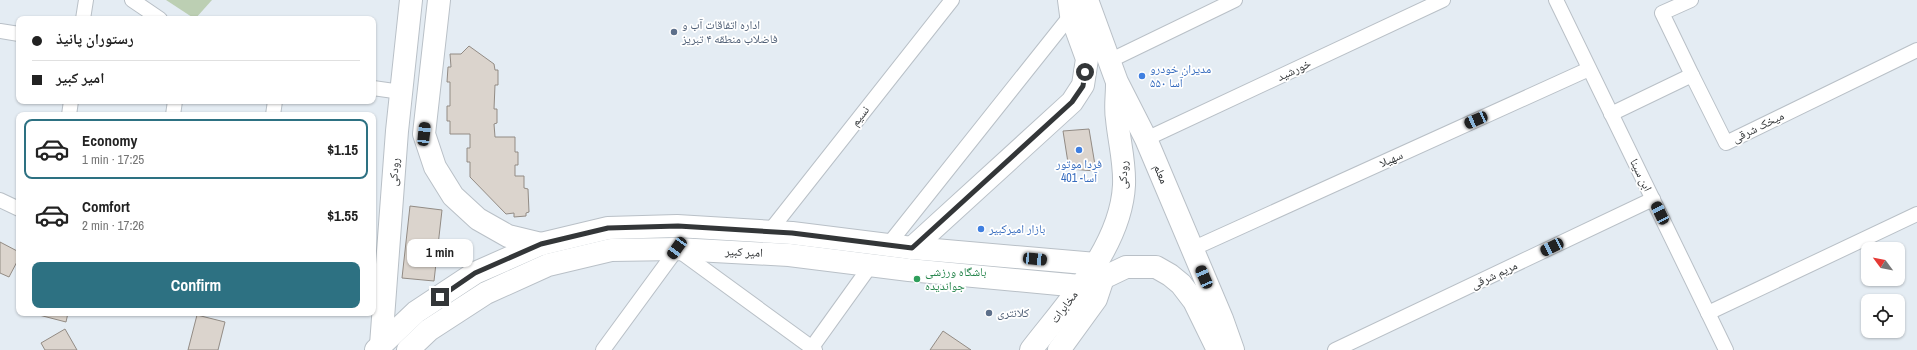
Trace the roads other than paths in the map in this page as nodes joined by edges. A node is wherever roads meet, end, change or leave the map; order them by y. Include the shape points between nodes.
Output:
1 (86, 0) edge
2 (132, 0) edge
3 (411, 0) edge
4 (439, 0) edge
5 (952, 0) edge
6 (1088, 0) edge
7 (1235, 0) edge
8 (1443, 0) edge
9 (1556, 0) edge
10 (1691, 0) edge
11 (1070, 8) edge
12 (83, 16) edge
13 (156, 16) edge
14 (0, 31) edge
15 (16, 34) edge
16 (1917, 50) edge
17 (1109, 61) junction
18 (1589, 69) junction
19 (1692, 76) junction
20 (1117, 82) junction
21 (376, 88) edge
22 (401, 92) junction
23 (1611, 114) junction
24 (1146, 139) junction
25 (1653, 199) junction
26 (0, 200) edge
27 (16, 208) edge
28 (1917, 214) edge
29 (678, 226) junction
30 (769, 232) junction
31 (541, 244) junction
32 (888, 245) junction
33 (677, 248) junction
34 (912, 248) junction
35 (1192, 249) junction
36 (871, 266) junction
37 (909, 270) junction
38 (380, 271) edge
39 (1100, 271) junction
40 (1080, 286) junction
41 (1708, 313) junction
42 (378, 348) edge
43 (812, 349) edge
44 (408, 350) edge
45 (603, 350) edge
46 (1031, 350) edge
47 (1059, 350) edge
48 (1218, 350) edge
49 (1233, 350) edge
50 (1335, 350) edge
51 (1726, 350) edge

1 - 12 street
2 - 13 street
3 - 22 main road, رودکى
4 - 31 main road via 424,134 435,167 453,196 478,219 508,236
5 - 30 street, نسیم
6 - 17 main road, معلم
7 - 17 street
8 - 24 street, خورشید
9 - 18 street, ابن سینا
10 - 19 street via 1662,13
11 - 32 street
11 - 34 main road via 1087,59 1083,86 1072,102
14 - 15 street
16 - 19 street, میخک شرقی via 1726,143
17 - 20 main road, معلم
18 - 23 street, ابن سینا
18 - 35 street, سهیلا
19 - 23 street
20 - 24 main road, معلم
20 - 39 main road, رودکی via 1116,118 1124,157 1124,187
21 - 22 street
22 - 38 main road, رودکى
23 - 25 street, ابن سینا
24 - 35 main road, معلم
25 - 41 street, ابن سینا
25 - 50 street, مریم شرقی
26 - 27 street
28 - 41 street
29 - 30 main road, امیر کبیر
29 - 31 main road, امیر کبیر via 608,228
29 - 33 street
30 - 32 main road, امیر کبیر
31 - 42 main road, امیر کبیر via 475,273 416,312
32 - 34 main road, امیر کبیر
33 - 36 main road, امیر کبیر via 790,255
33 - 43 street
33 - 44 main road, امیر کبیر via 611,250 548,265 486,293 430,330
33 - 45 street
34 - 37 main road
34 - 39 main road, امیر کبیر
35 - 49 main road, معلم
36 - 37 main road, امیر کبیر
36 - 43 street
37 - 40 main road, امیر کبیر
38 - 42 main road, رودکى
39 - 40 main road, مخابرات
39 - 47 main road, مخابرات via 1096,299
39 - 48 main road via 1140,266 1156,267 1170,275 1194,301
40 - 46 main road, مخابرات
41 - 51 street, ابن سینا

